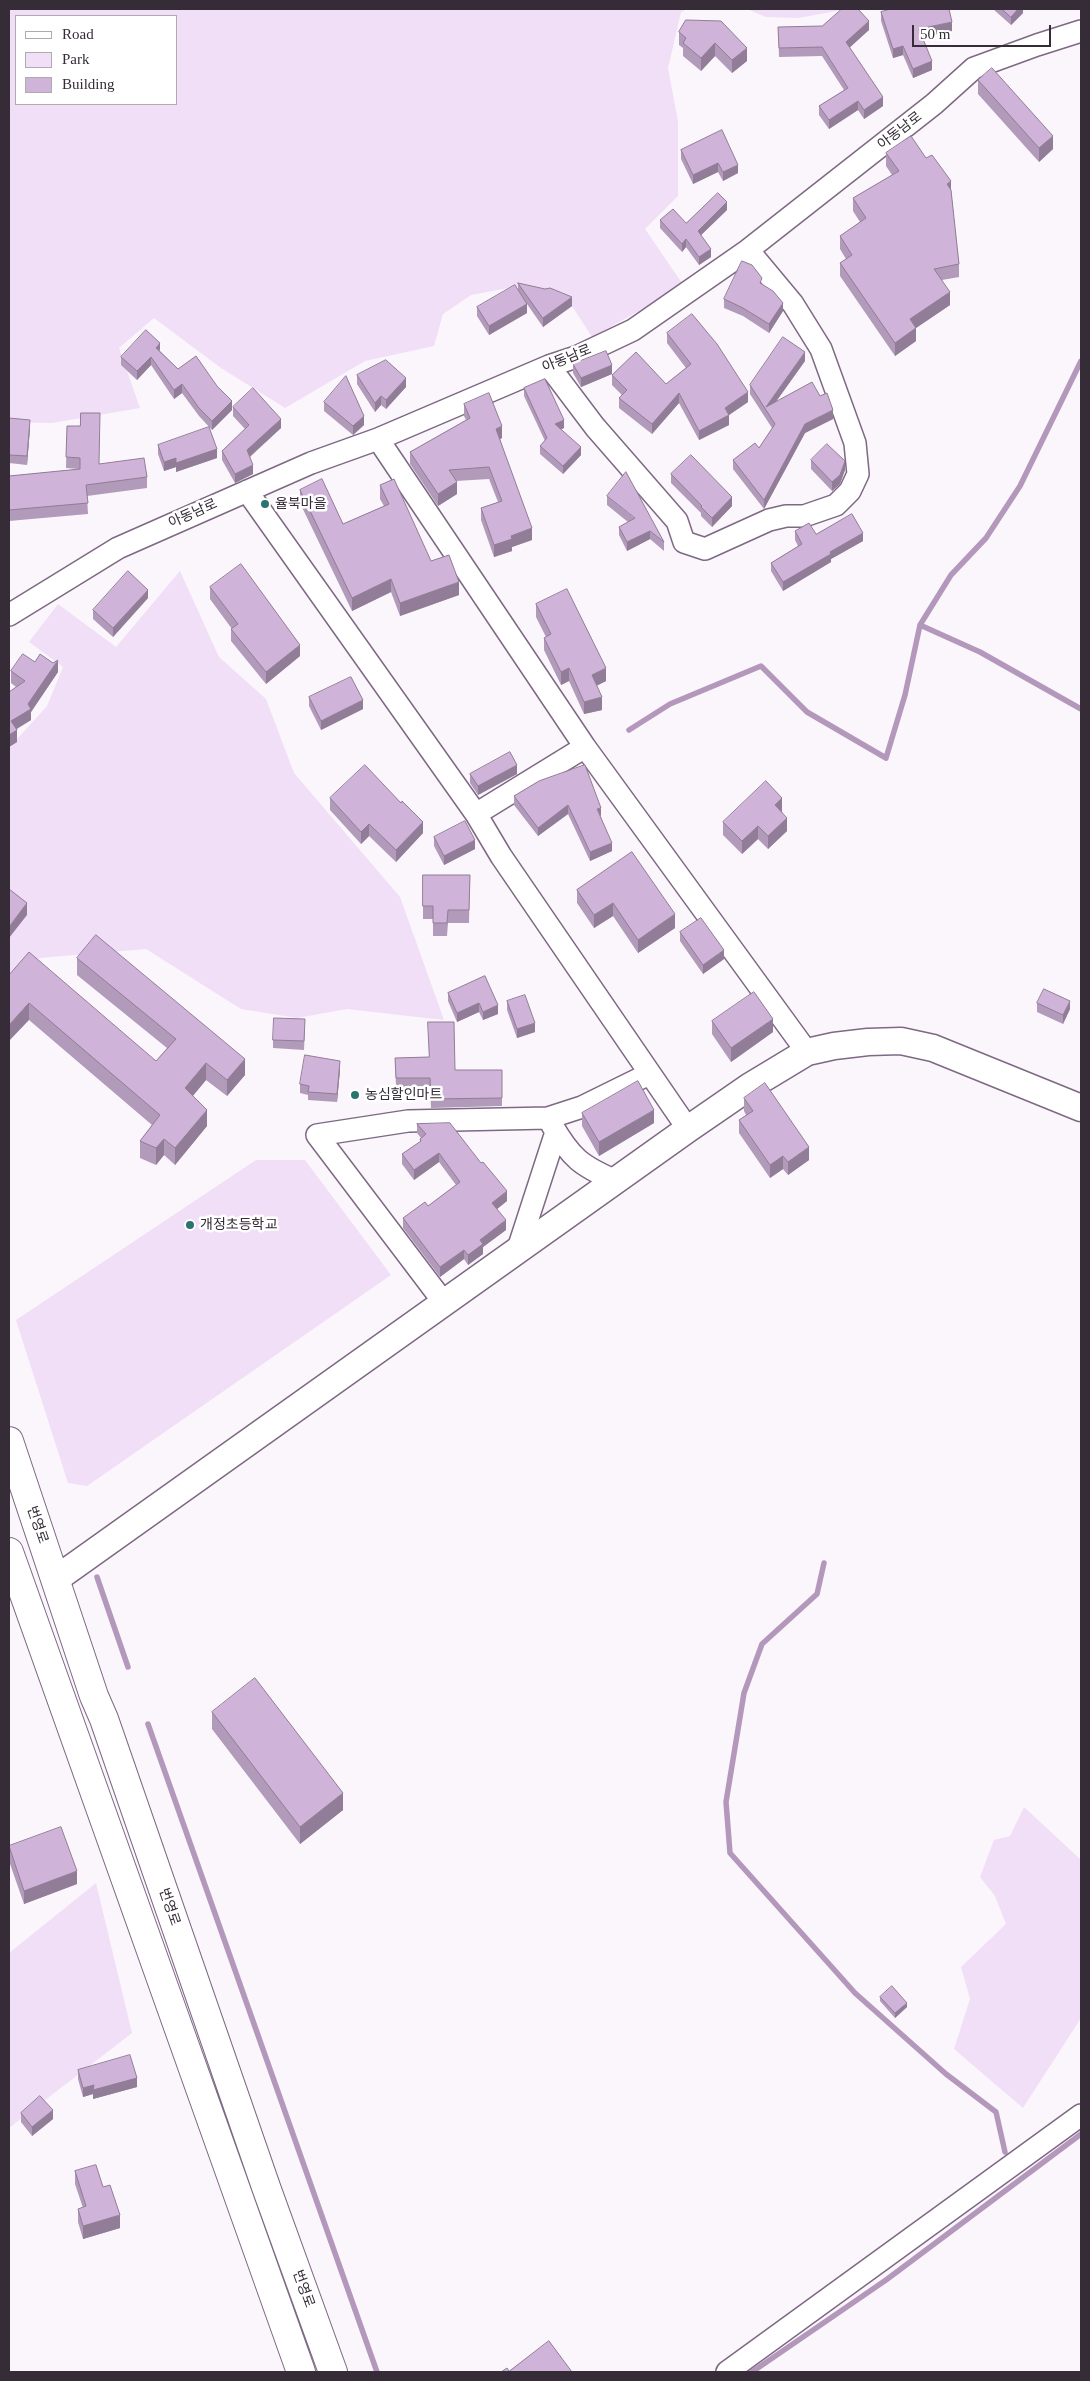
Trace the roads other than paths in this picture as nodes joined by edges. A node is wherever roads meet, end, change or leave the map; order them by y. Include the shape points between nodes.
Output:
1 (1081, 32) edge
2 (748, 250) junction
3 (549, 366) junction
4 (378, 439) junction
5 (246, 491) junction
6 (9, 615) edge
7 (585, 747) junction
8 (476, 814) junction
9 (807, 1052) junction
10 (649, 1074) junction
11 (1081, 1108) edge
12 (552, 1125) junction
13 (688, 1129) junction
14 (616, 1181) junction
15 (517, 1252) junction
16 (444, 1304) junction
17 (9, 1441) edge
18 (9, 1552) edge
19 (56, 1579) junction
20 (1081, 2116) edge
21 (301, 2372) edge
22 (333, 2372) edge
23 (727, 2372) edge

1 - 2 street, 아동남로 via 974,68 934,104
2 - 3 street, 아동남로 via 633,330
2 - 3 street via 793,304 821,349 855,443 858,474 850,491 836,505 804,516 769,520 705,549 684,542 677,521 595,427
3 - 4 street, 아동남로
4 - 5 street, 아동남로 via 312,462
4 - 7 street
5 - 6 street, 아동남로 via 118,548
5 - 8 street
7 - 8 street
7 - 9 street
8 - 10 street
9 - 11 street via 834,1046 901,1041 933,1048
9 - 13 street
10 - 12 street
10 - 13 street
12 - 14 street via 566,1149 589,1169
12 - 15 street
12 - 16 street via 408,1121 317,1135
13 - 14 street
14 - 15 street
15 - 16 street
16 - 19 street
17 - 19 main road, 번영로
18 - 21 main road
19 - 22 main road, 번영로 via 94,1696
20 - 23 street

